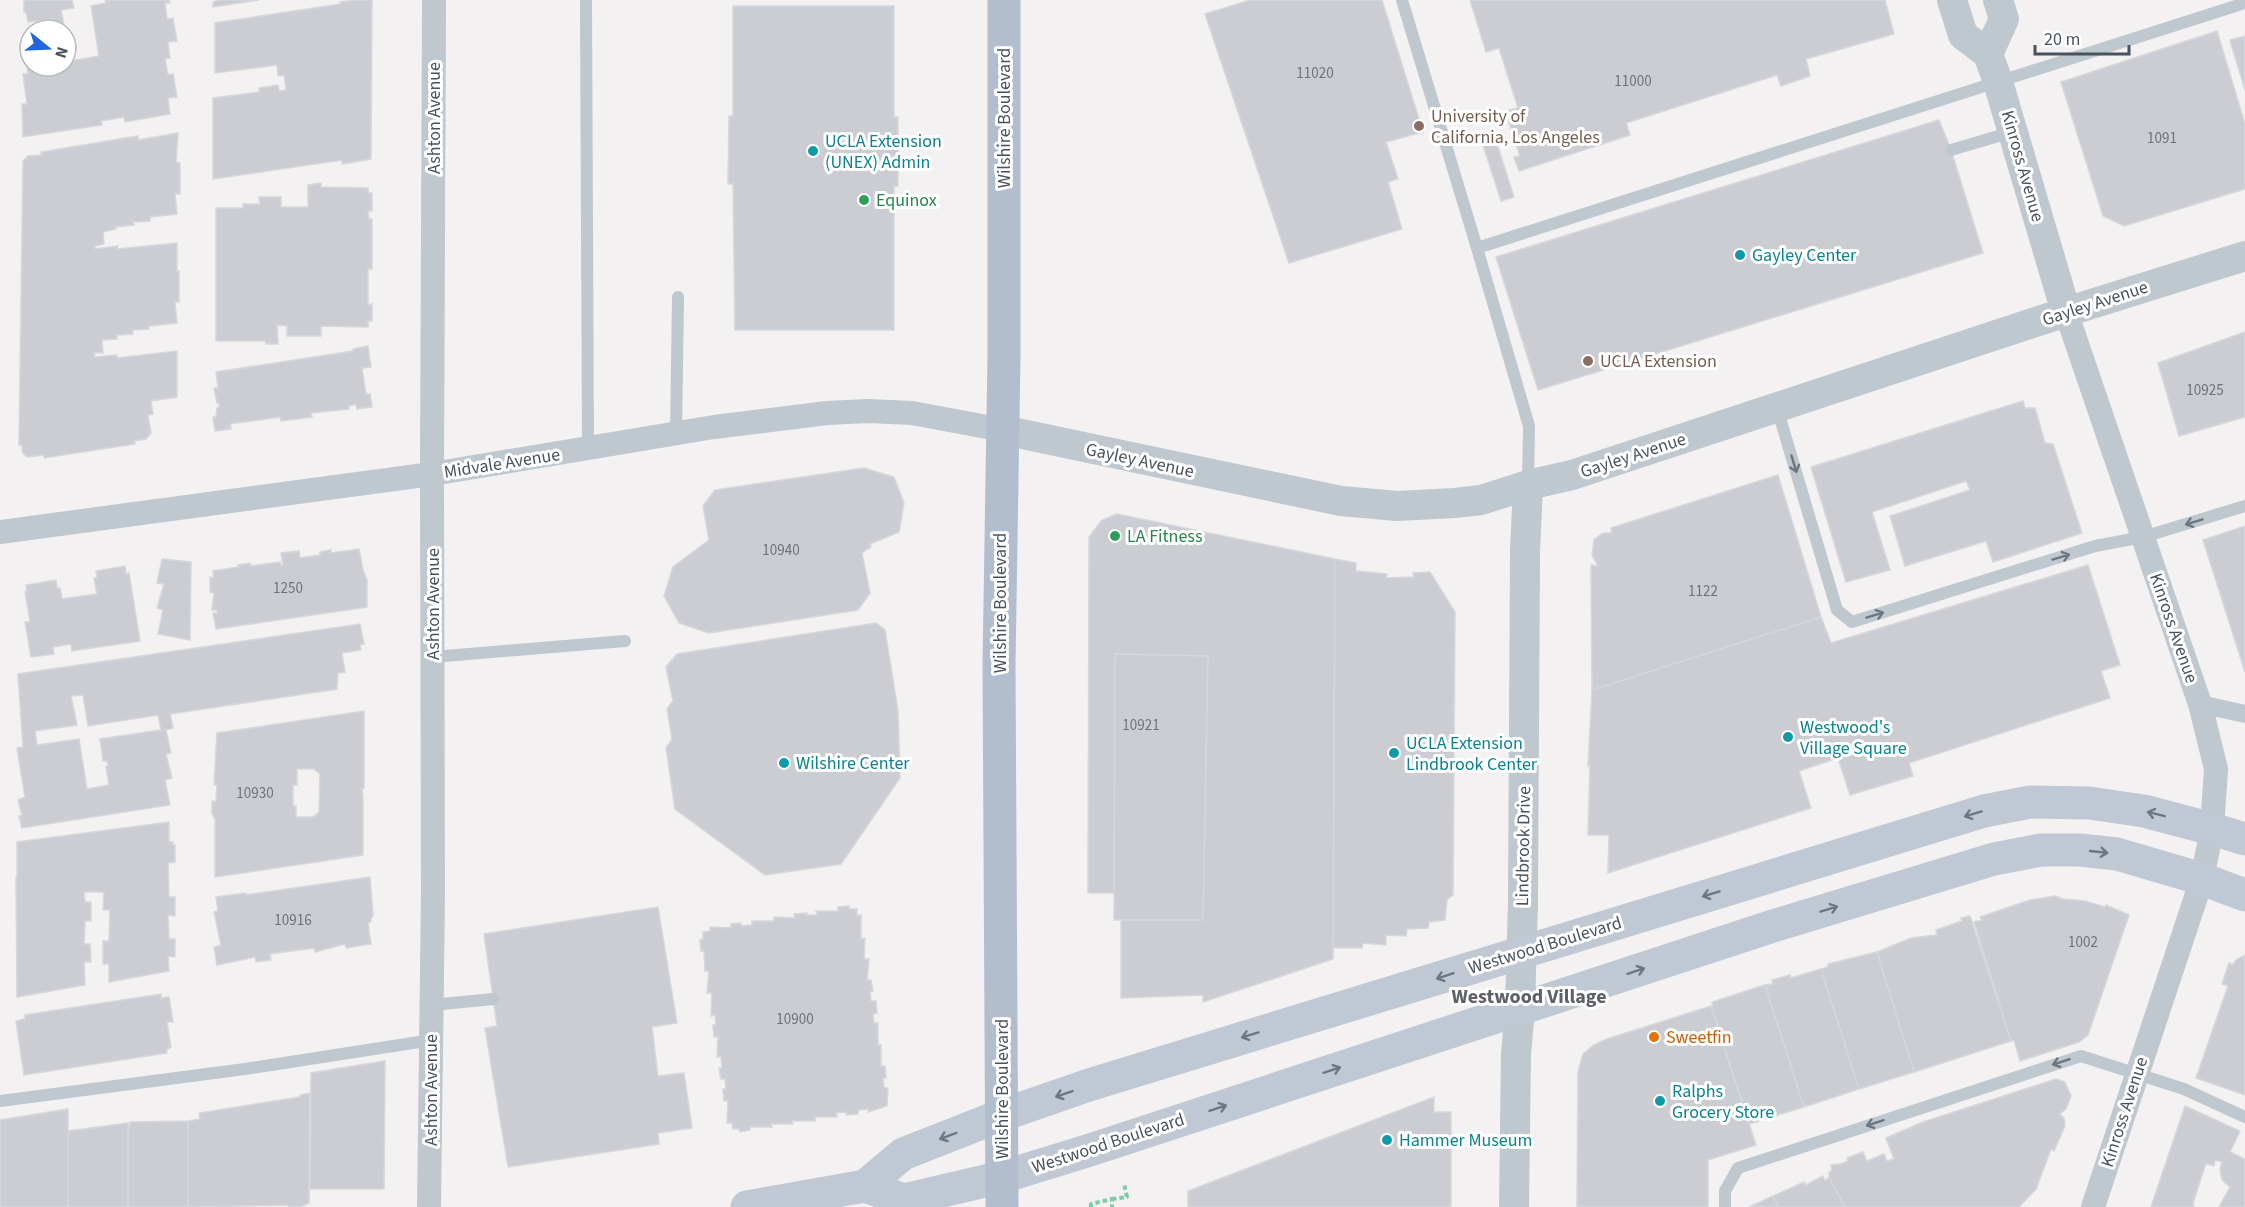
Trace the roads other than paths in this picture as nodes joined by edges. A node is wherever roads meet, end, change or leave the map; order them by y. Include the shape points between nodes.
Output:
1 (434, 0) edge
2 (586, 0) edge
3 (1004, 0) edge
4 (1402, 0) edge
5 (1952, 0) edge
6 (1998, 0) edge
7 (2245, 3) edge
8 (1988, 54) junction
9 (1998, 82) junction
10 (2012, 132) junction
11 (1951, 150) dead end
12 (1477, 248) junction
13 (2245, 255) edge
14 (678, 297) dead end
15 (2066, 312) junction
16 (1777, 408) junction
17 (1003, 430) junction
18 (676, 434) junction
19 (588, 449) junction
20 (432, 474) junction
21 (1528, 485) junction
22 (2245, 506) edge
23 (0, 532) edge
24 (2143, 537) junction
25 (625, 641) dead end
26 (433, 657) junction
27 (2200, 704) junction
28 (2245, 714) edge
29 (2212, 829) junction
30 (2245, 839) edge
31 (2202, 879) junction
32 (2245, 895) edge
33 (1521, 953) junction
34 (493, 999) dead end
35 (432, 1005) junction
36 (1520, 1008) junction
37 (432, 1040) junction
38 (2136, 1073) junction
39 (0, 1101) edge
40 (1002, 1115) junction
41 (2245, 1116) edge
42 (865, 1186) junction
43 (1002, 1192) edge
44 (429, 1207) edge
45 (747, 1207) edge
46 (1514, 1207) edge
47 (1725, 1207) edge
48 (2093, 1207) edge

1 - 20 street, Ashton Avenue
2 - 19 lane
3 - 17 main road, Wilshire Boulevard
4 - 12 lane
5 - 8 street via 1963,35
6 - 8 street via 2004,19
7 - 9 lane
8 - 9 street, Kinross Avenue
9 - 10 street, Kinross Avenue
9 - 12 lane
10 - 11 lane
10 - 15 street, Kinross Avenue
12 - 21 lane via 1529,426
13 - 15 street, Gayley Avenue
14 - 18 lane
15 - 16 street, Gayley Avenue
15 - 24 street, Kinross Avenue
16 - 21 street, Gayley Avenue via 1572,475
16 -> 24 lane via 1837,610 1852,622 2095,546
17 - 18 street, Midvale Avenue via 912,413 868,411
17 - 21 street, Gayley Avenue via 1352,502 1397,506 1455,503 1481,500
17 - 40 main road, Wilshire Boulevard via 999,663
18 - 19 street, Midvale Avenue
19 - 20 street, Midvale Avenue
20 - 23 street, Midvale Avenue
20 - 26 street, Ashton Avenue
21 - 33 street, Lindbrook Drive
22 -> 24 lane
24 - 27 street, Kinross Avenue
25 - 26 lane
26 - 35 street, Ashton Avenue
27 - 28 street
27 - 29 street, Kinross Avenue via 2216,769
29 - 30 main road, Westwood Boulevard
29 - 31 street, Kinross Avenue
29 -> 33 main road, Westwood Boulevard via 2144,811 2089,803 2030,802 1984,811
31 - 32 main road, Westwood Boulevard
36 -> 31 main road, Westwood Boulevard via 1773,926 1994,859 2041,850 2128,856
31 - 38 street, Kinross Avenue
33 - 36 street, Lindbrook Drive
33 -> 40 main road, Westwood Boulevard via 1113,1077
34 - 35 lane
35 - 37 street, Ashton Avenue
43 -> 36 main road, Westwood Boulevard via 1087,1151
36 - 46 street, Lindbrook Drive
37 - 39 lane
37 - 44 street, Ashton Avenue
38 - 41 lane
38 -> 47 lane via 2081,1056 1749,1164 1738,1168 1725,1191
38 - 48 street, Kinross Avenue
40 -> 42 main road, Westwood Boulevard via 903,1154
40 - 43 main road, Wilshire Boulevard
42 - 43 main road, Westwood Boulevard via 904,1200
42 - 45 main road, Westwood Boulevard

